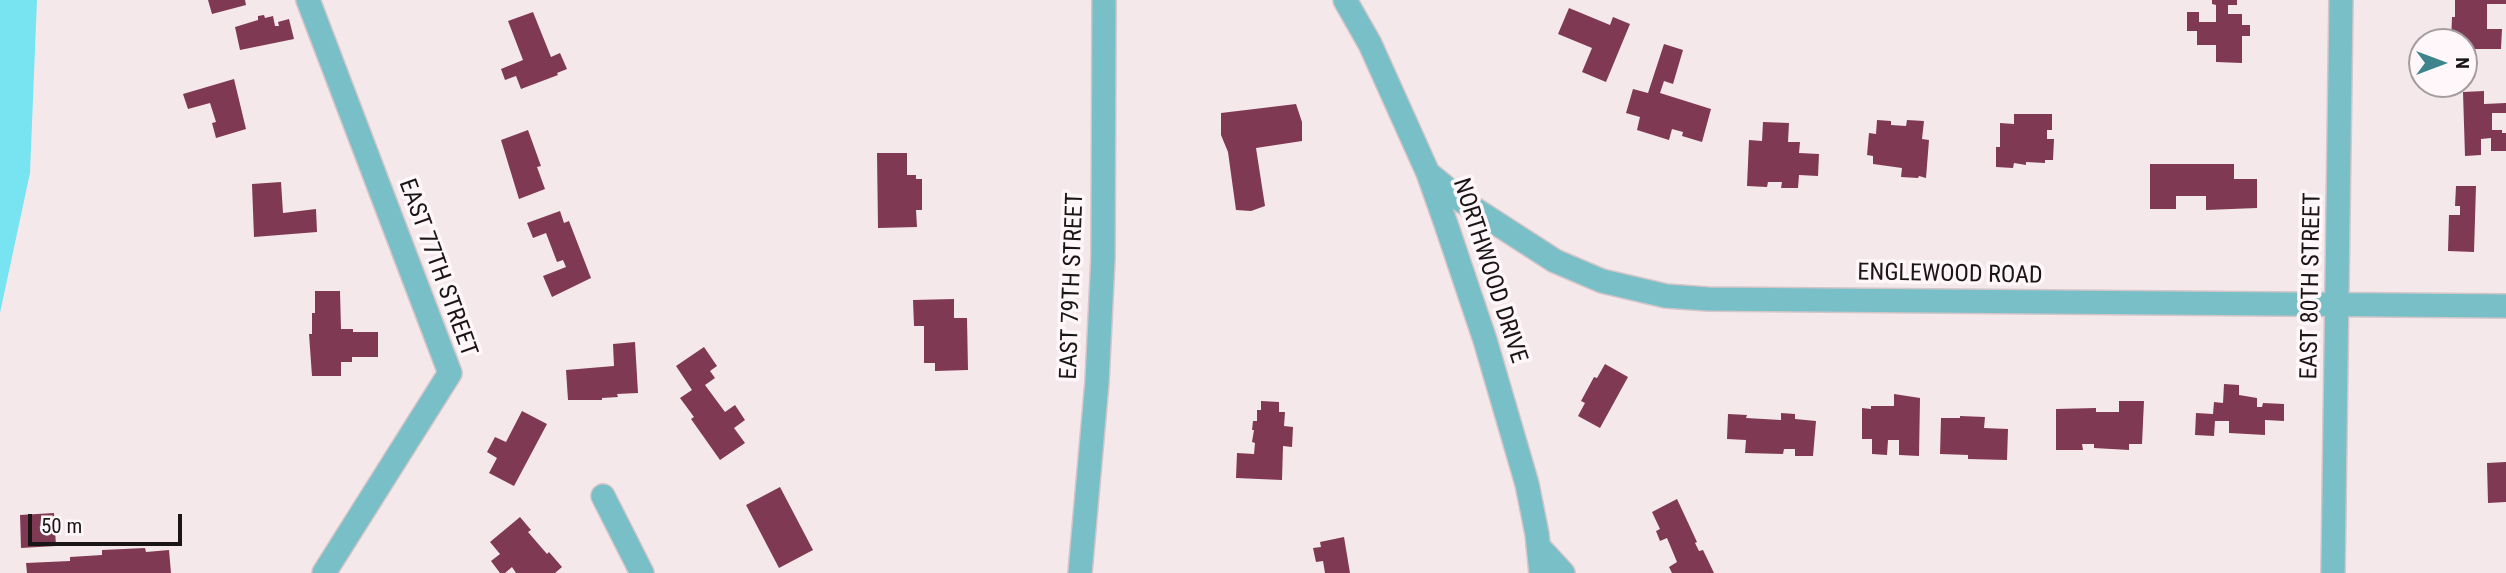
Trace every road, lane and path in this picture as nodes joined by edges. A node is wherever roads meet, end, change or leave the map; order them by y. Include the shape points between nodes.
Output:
1 (308, 0) edge
2 (1104, 0) edge
3 (1345, 0) edge
4 (2341, 0) edge
5 (1428, 173) junction
6 (2338, 306) junction
7 (2506, 306) edge
8 (603, 496) dead end
9 (1538, 546) junction
10 (324, 573) edge
11 (642, 573) edge
12 (1080, 573) edge
13 (1541, 573) edge
14 (1563, 573) edge
15 (2333, 573) edge

1 - 10 street, EAST 77TH STREET via 450,373
2 - 12 street, EAST 79TH STREET via 1103,258
3 - 5 street, NORTHWOOD DRIVE via 1370,44
4 - 6 street, EAST 80TH STREET
5 - 6 street, ENGLEWOOD ROAD via 1462,201 1555,261 1602,281 1666,296
5 - 9 street, NORTHWOOD DRIVE via 1513,434
6 - 7 street, ENGLEWOOD ROAD
6 - 15 street, EAST 80TH STREET
8 - 11 street
9 - 13 street, NORTHWOOD DRIVE
9 - 14 street

